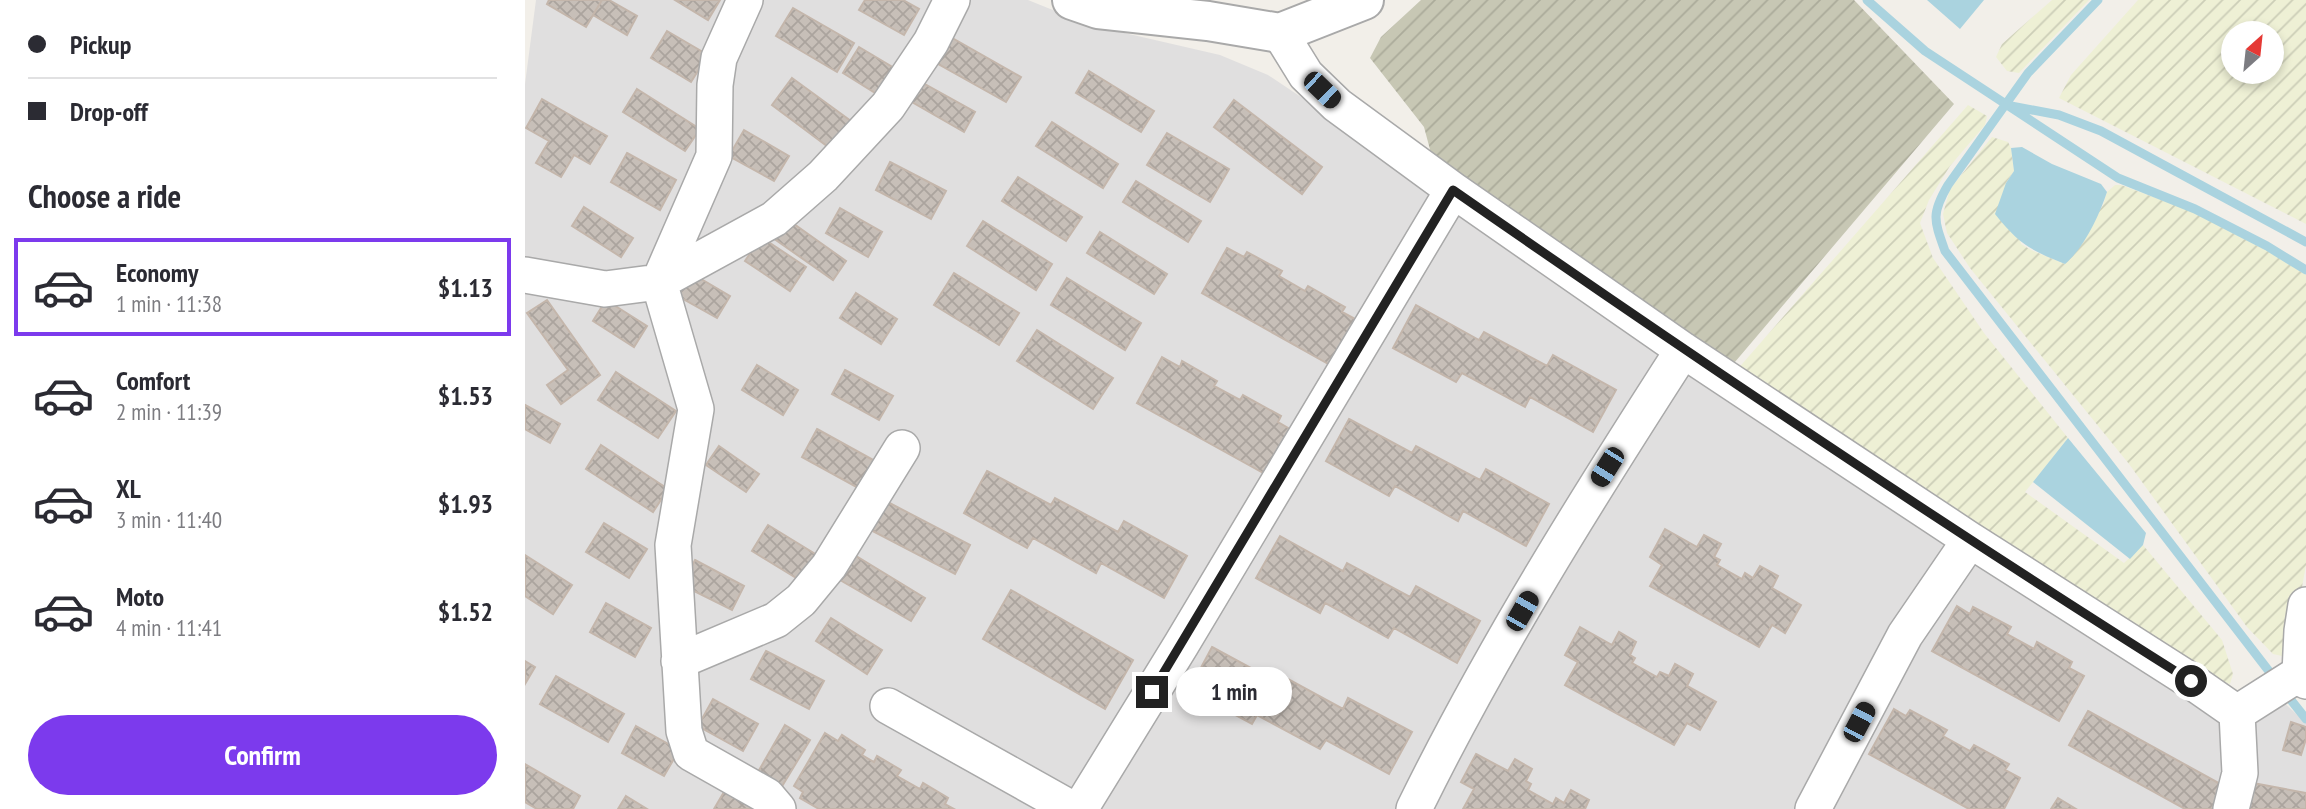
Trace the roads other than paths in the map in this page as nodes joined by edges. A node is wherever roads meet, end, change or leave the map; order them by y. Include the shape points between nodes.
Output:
1 (745, 0) edge
2 (952, 0) edge
3 (1072, 0) edge
4 (1364, 0) edge
5 (1280, 33) junction
6 (1453, 190) junction
7 (525, 275) edge
8 (659, 282) junction
9 (1683, 350) junction
10 (902, 448) dead end
11 (1970, 540) junction
12 (2306, 605) edge
13 (679, 661) junction
14 (2292, 681) edge
15 (888, 706) dead end
16 (2237, 713) junction
17 (778, 809) edge
18 (1072, 809) edge
19 (1080, 809) edge
20 (1414, 809) edge
21 (1813, 809) edge
22 (2231, 809) edge

1 - 8 street via 719,58 714,156
2 - 8 street via 931,42 888,106 823,176 774,219
3 - 5 street via 1098,9
4 - 5 street
5 - 6 street via 1306,75 1337,105
6 - 9 street
6 - 19 street
7 - 8 street via 605,289
8 - 13 street via 696,409 673,545
9 - 11 street
9 - 20 street via 1577,514
10 - 13 street via 829,566 801,600 776,620
11 - 16 street
11 - 21 street via 1905,635
12 - 14 street
13 - 17 street via 684,731 691,753 767,796
14 - 16 street
15 - 18 street
16 - 22 street via 2240,773

